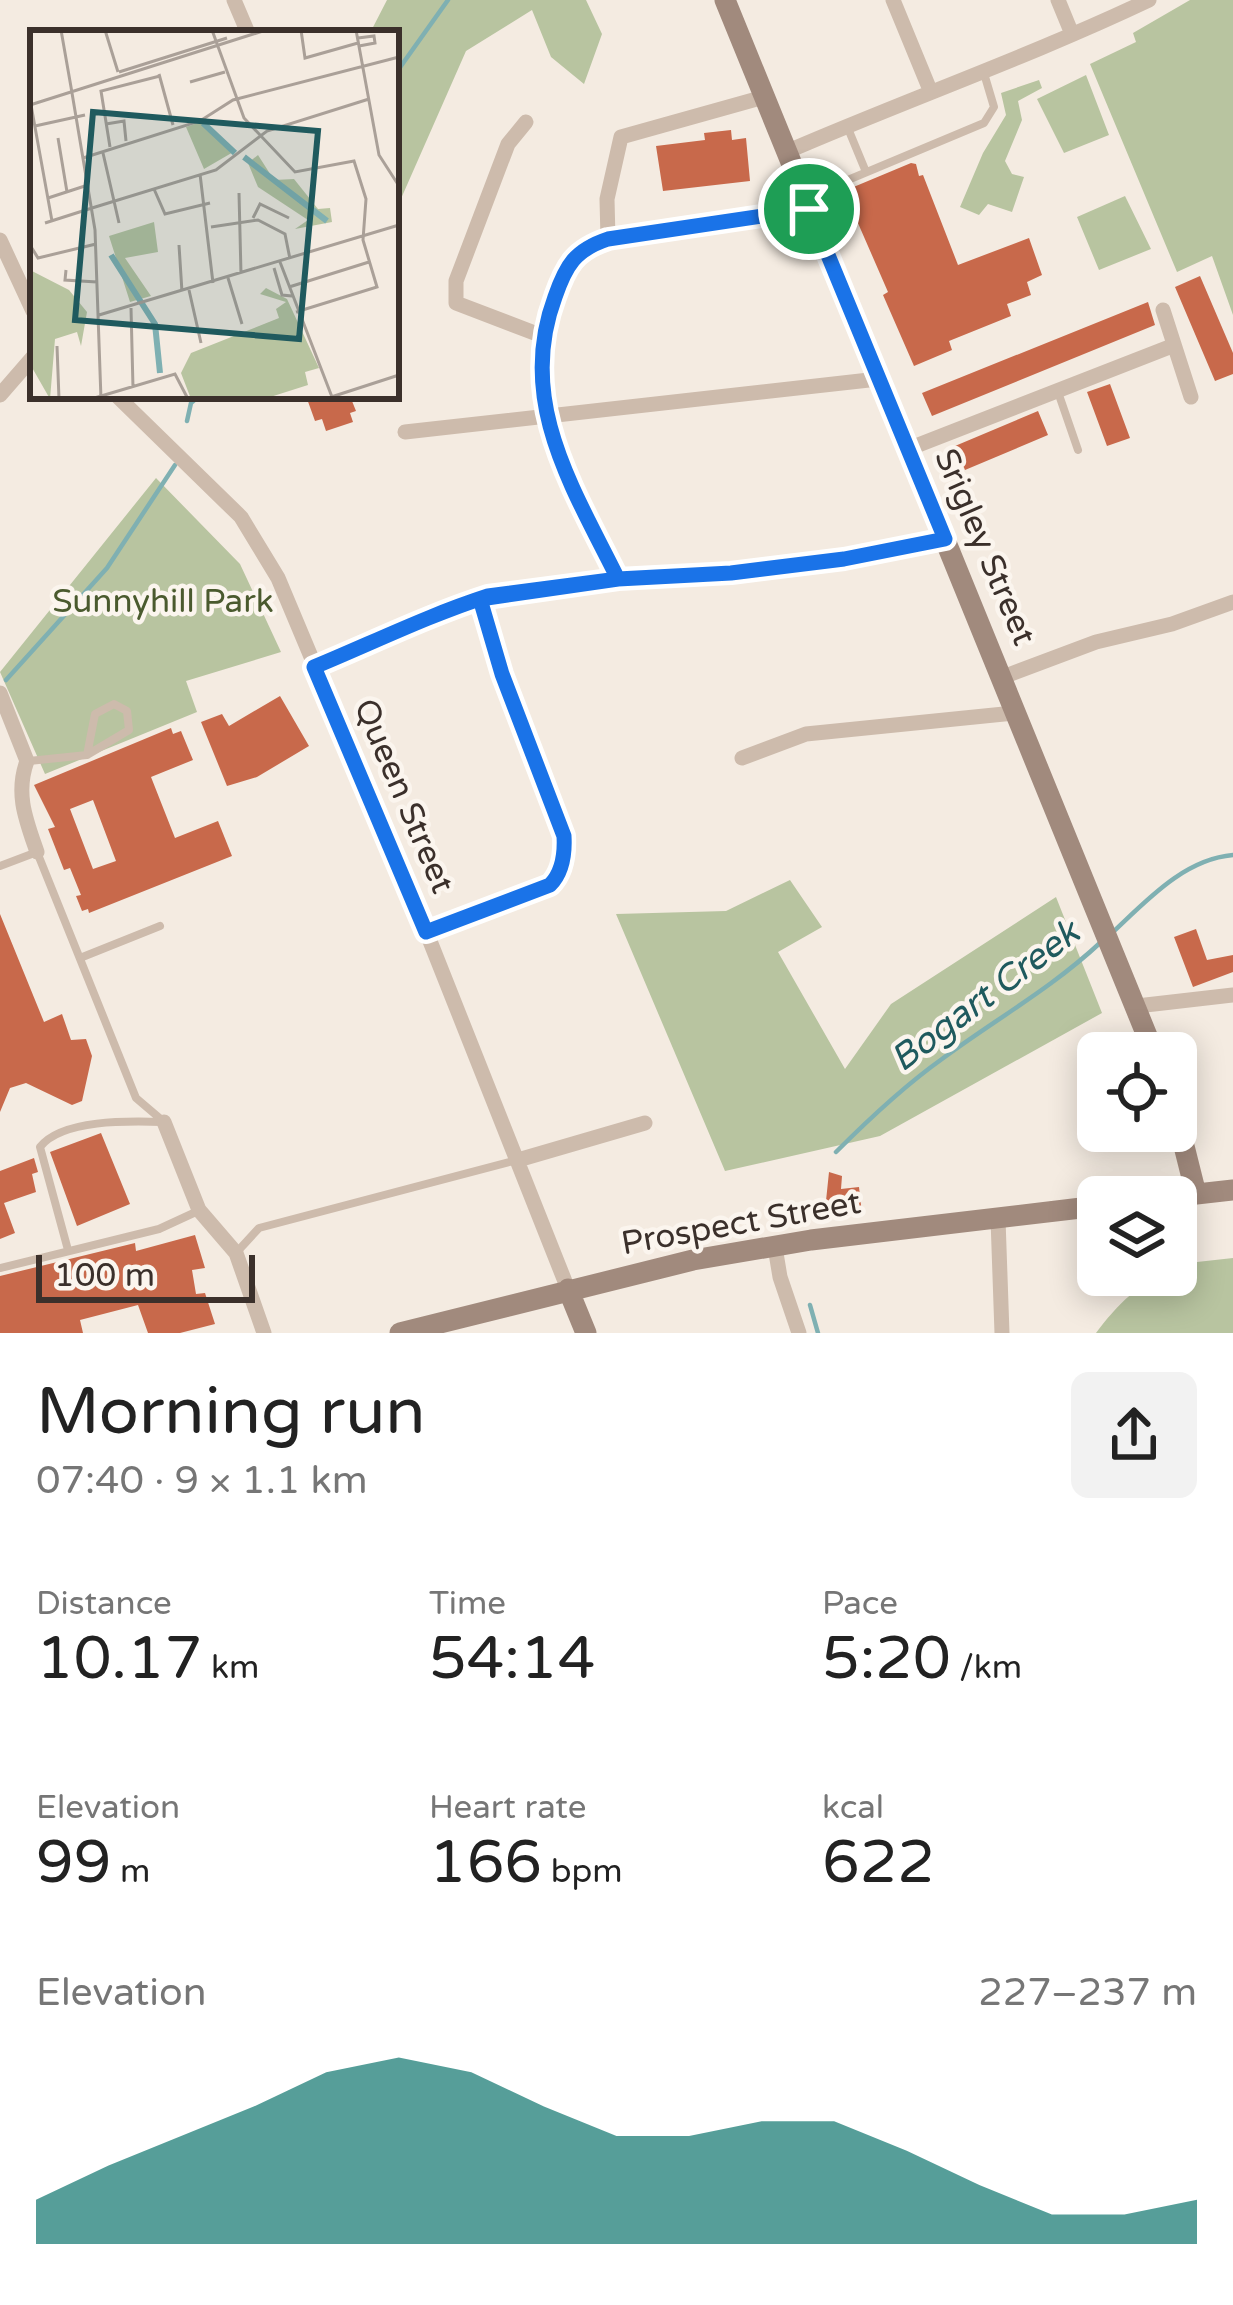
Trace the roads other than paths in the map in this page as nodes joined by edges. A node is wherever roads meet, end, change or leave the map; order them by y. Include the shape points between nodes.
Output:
1 (234, 0) edge
2 (725, 0) edge
3 (893, 0) edge
4 (1058, 0) edge
5 (1149, 0) edge
6 (247, 30) edge
7 (1072, 34) junction
8 (983, 69) junction
9 (930, 90) junction
10 (764, 97) junction
11 (526, 122) dead end
12 (847, 126) junction
13 (786, 152) junction
14 (866, 172) junction
15 (824, 190) dead end
16 (809, 209) junction
17 (608, 239) junction
18 (0, 240) edge
19 (30, 305) edge
20 (1163, 310) dead end
21 (545, 337) junction
22 (1172, 346) junction
23 (30, 360) edge
24 (878, 380) junction
25 (1058, 392) junction
26 (0, 395) edge
27 (1191, 398) dead end
28 (120, 399) edge
29 (546, 416) junction
30 (405, 432) dead end
31 (908, 449) junction
32 (1078, 450) dead end
33 (945, 539) junction
34 (618, 579) junction
35 (480, 599) junction
36 (1233, 602) edge
37 (314, 667) junction
38 (1003, 677) junction
39 (0, 692) edge
40 (1014, 713) junction
41 (87, 755) junction
42 (742, 758) dead end
43 (27, 761) junction
44 (37, 852) junction
45 (0, 866) edge
46 (160, 926) dead end
47 (426, 932) junction
48 (80, 958) junction
49 (1233, 995) edge
50 (1137, 1006) junction
51 (1146, 1032) edge
52 (164, 1122) junction
53 (645, 1123) dead end
54 (518, 1160) junction
55 (1233, 1190) edge
56 (1197, 1194) edge
57 (1077, 1209) edge
58 (199, 1210) junction
59 (998, 1219) junction
60 (775, 1247) junction
61 (68, 1250) junction
62 (236, 1253) junction
63 (0, 1268) edge
64 (568, 1289) junction
65 (437, 1328) edge
66 (264, 1333) edge
67 (400, 1333) edge
68 (586, 1333) edge
69 (799, 1333) edge
70 (1002, 1333) edge

1 - 6 street
2 - 10 street, Srigley Street
3 - 9 street
4 - 7 street
5 - 7 street
7 - 8 street
8 - 9 street
8 - 14 lane via 994,107 984,124
9 - 12 street
10 - 13 street, Srigley Street
10 - 17 street via 621,137
11 - 21 street via 508,144 456,281 456,303
12 - 13 street
12 - 14 lane
13 - 16 street, Srigley Street
14 - 15 lane
16 - 17 street
16 - 24 street, Srigley Street
17 - 21 street via 585,247 564,270
18 - 19 street
20 - 22 street
21 - 29 street via 539,379
22 - 25 street
22 - 27 street
23 - 26 street
24 - 29 street
24 - 31 street, Srigley Street
25 - 31 street
25 - 32 lane
28 - 37 street, Queen Street via 241,517 278,578
29 - 30 street
29 - 34 street
31 - 33 street, Srigley Street
33 - 34 street via 731,573
33 - 38 street, Srigley Street
34 - 35 street
35 - 37 street
35 - 47 street via 565,853 550,885
36 - 38 street
37 - 47 street, Queen Street
38 - 40 street, Srigley Street
39 - 43 street
40 - 42 street via 806,734
40 - 50 street, Srigley Street
41 - 41 lane via 129,730 127,710 115,704 95,714
41 - 43 lane
43 - 44 street via 20,802
44 - 45 lane
44 - 48 lane
46 - 48 lane
47 - 54 street, Queen Street
48 - 52 lane via 136,1098
49 - 50 street
50 - 51 street, Srigley Street
52 - 58 street
52 - 61 lane via 92,1124 47,1137 40,1147
53 - 54 street
54 - 62 lane via 259,1228
54 - 64 street, Queen Street
55 - 56 street
57 - 59 street, Prospect Street
58 - 61 lane
58 - 62 street
59 - 60 street, Prospect Street
59 - 70 street
60 - 64 street, Prospect Street
60 - 69 street
61 - 63 lane
62 - 66 street
64 - 65 street, Prospect Street
64 - 68 street, Queen Street
65 - 67 street, Prospect Street

